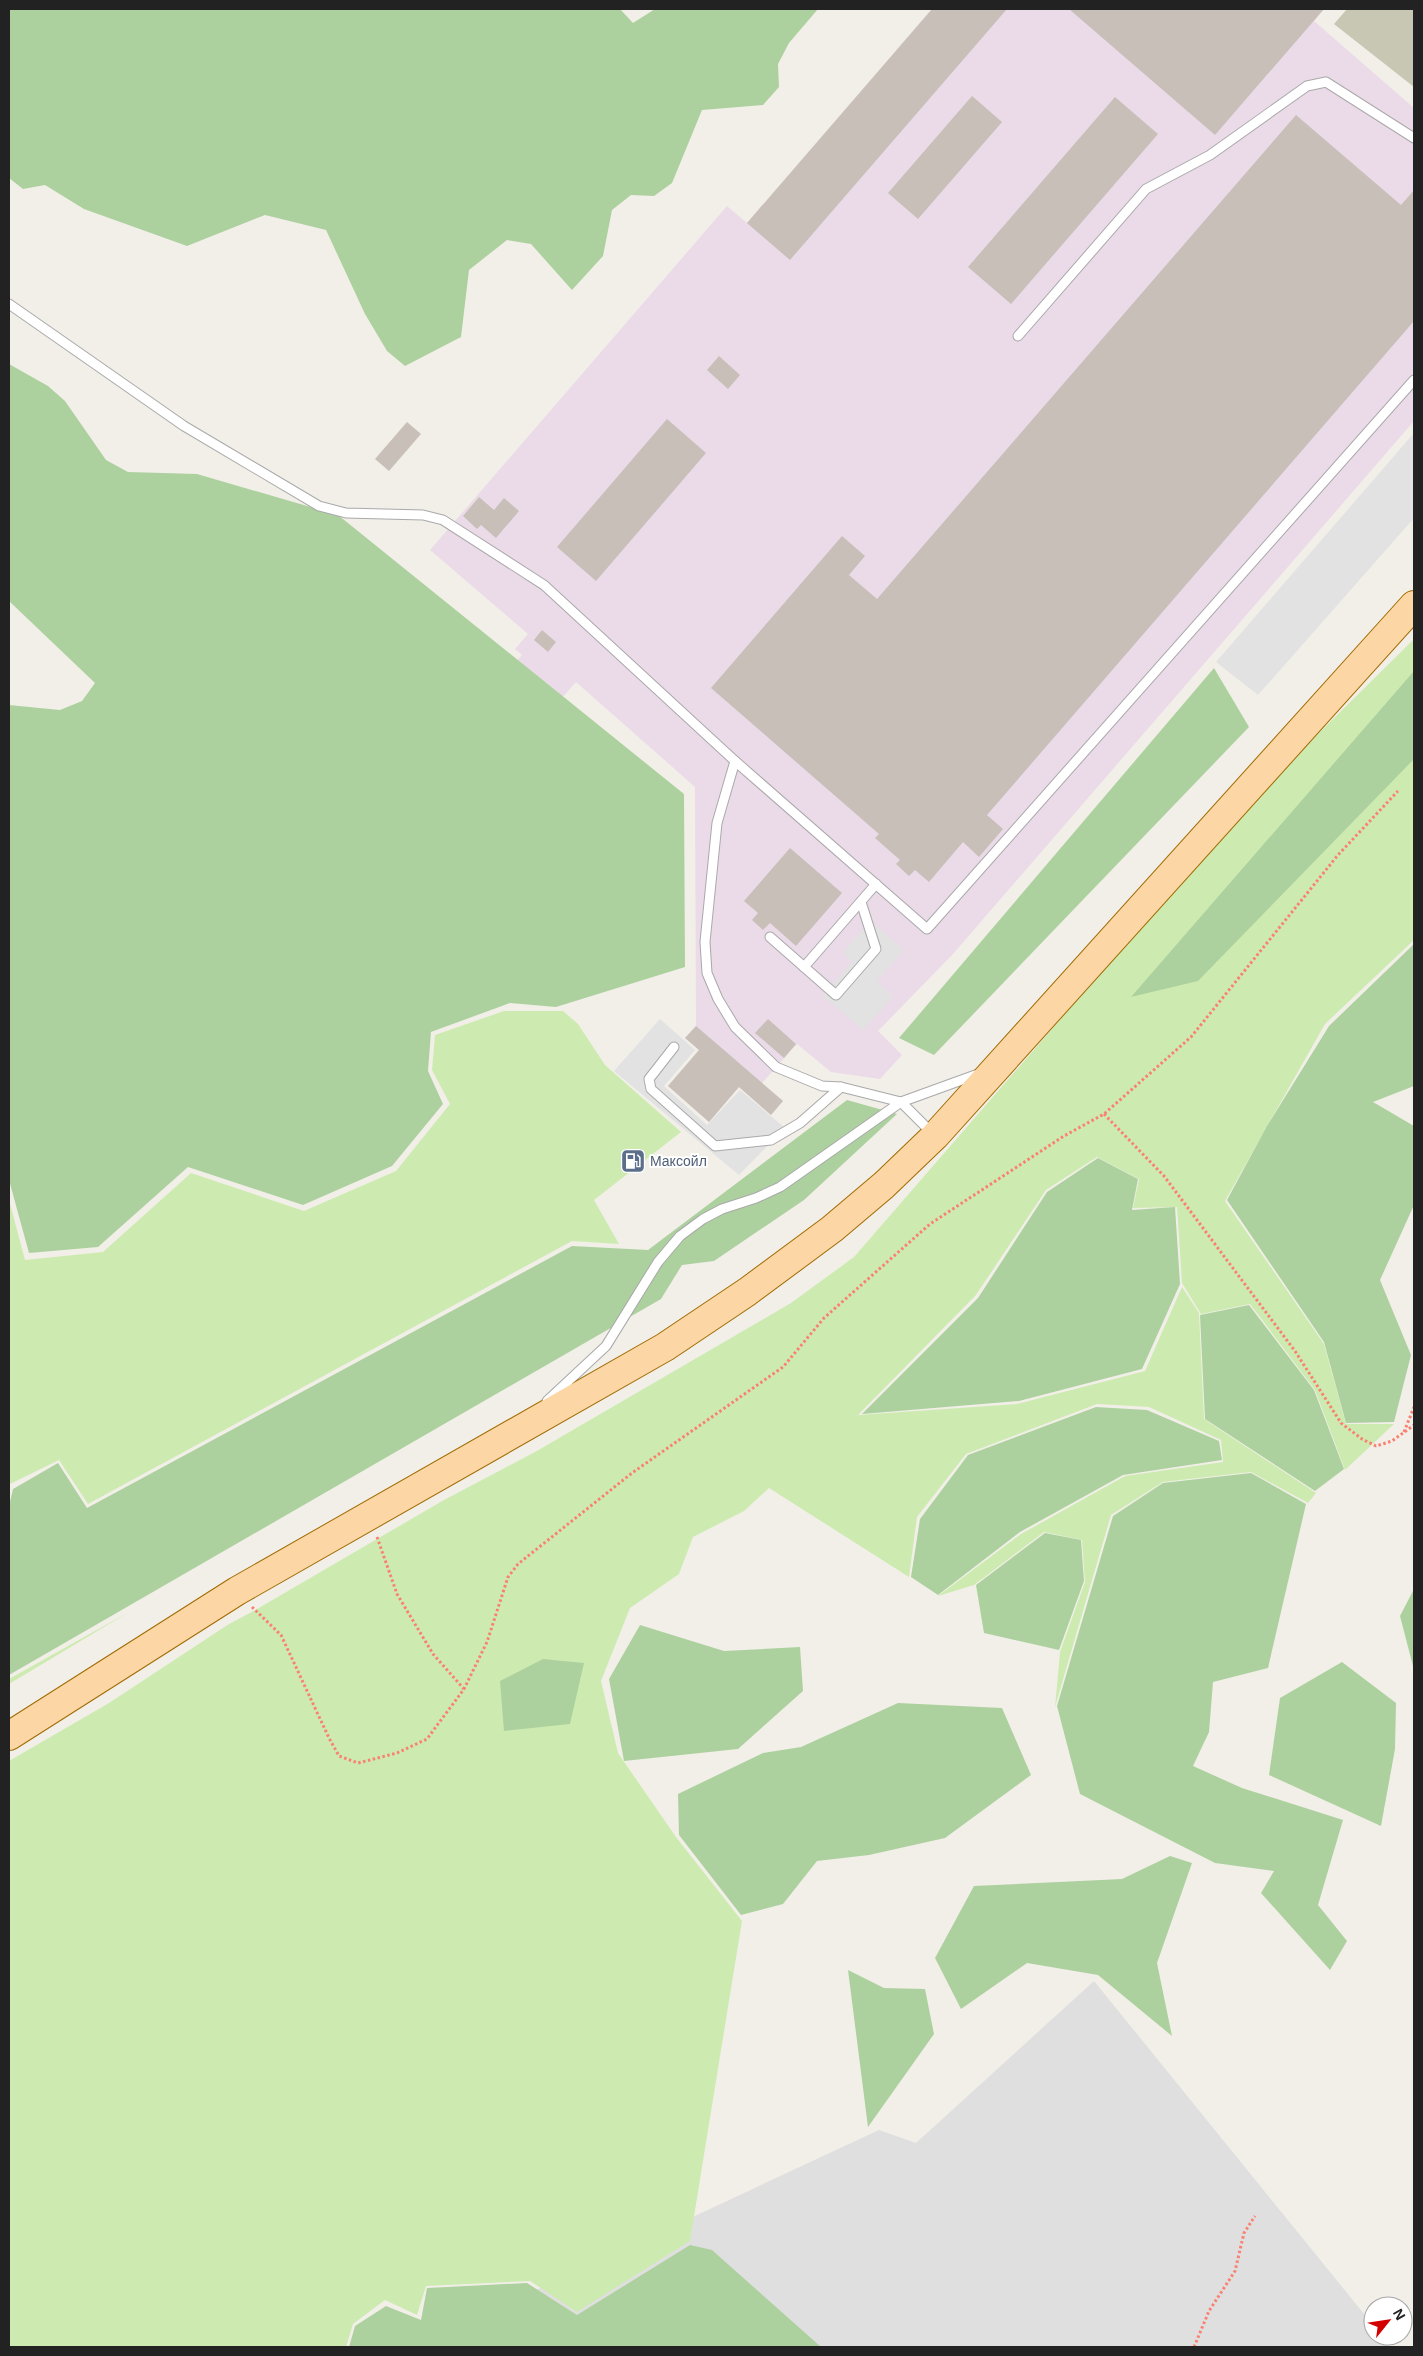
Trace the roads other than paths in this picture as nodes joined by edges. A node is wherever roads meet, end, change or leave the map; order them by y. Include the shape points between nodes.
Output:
1 (1414, 138) edge
2 (9, 304) edge
3 (1018, 336) dead end
4 (1414, 380) edge
5 (1414, 605) edge
6 (735, 761) junction
7 (876, 884) junction
8 (861, 902) junction
9 (770, 937) dead end
10 (804, 967) junction
11 (674, 1047) dead end
12 (1000, 1066) junction
13 (841, 1087) junction
14 (901, 1102) junction
15 (935, 1136) junction
16 (502, 1440) junction
17 (9, 1736) edge

1 - 3 lane via 1326,82 1307,86 1210,155 1146,189
2 - 6 lane via 184,426 319,506 346,513 423,516 451,525 544,585
4 - 7 lane via 926,929
5 - 12 main road
6 - 7 lane
6 - 13 lane via 717,823 705,942 707,973 735,1027 776,1067 822,1086
7 - 8 lane
8 - 10 lane
8 - 10 lane via 876,949 836,995
9 - 10 lane
11 - 13 lane via 649,1078 651,1090 714,1146 771,1140 800,1123
12 - 14 lane
12 - 15 main road
13 - 14 lane
14 - 15 lane
14 - 16 lane via 780,1187 722,1209 680,1236 658,1262 606,1346
15 - 16 main road via 884,1186 747,1292 665,1347
16 - 17 main road via 237,1591

